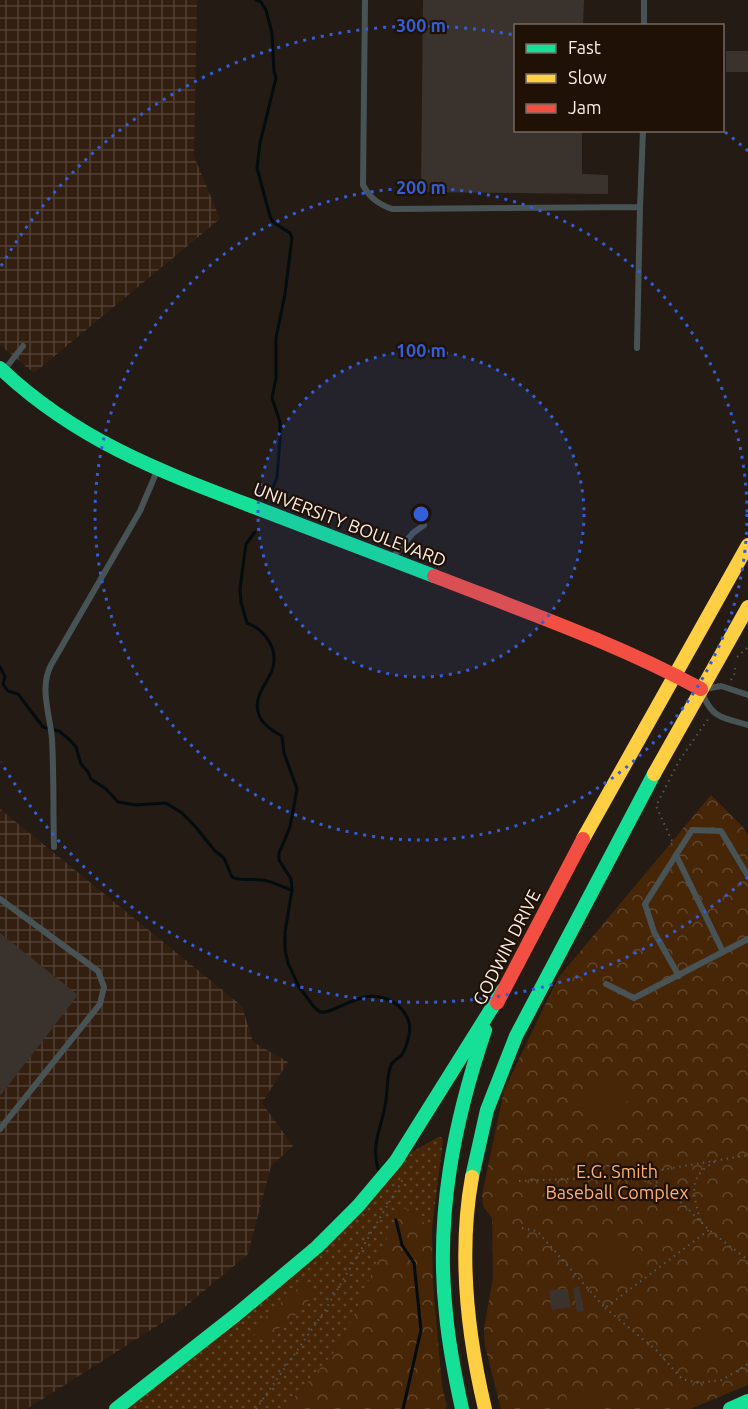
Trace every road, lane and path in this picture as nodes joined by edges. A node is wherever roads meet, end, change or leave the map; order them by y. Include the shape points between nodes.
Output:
1 (365, 0) edge
2 (644, 0) edge
3 (644, 24) edge
4 (642, 132) edge
5 (640, 207) junction
6 (23, 346) dead end
7 (637, 348) dead end
8 (1, 371) edge
9 (157, 470) junction
10 (423, 525) dead end
11 (748, 544) edge
12 (391, 560) junction
13 (748, 607) edge
14 (748, 647) edge
15 (673, 674) junction
16 (726, 688) junction
17 (700, 689) junction
18 (748, 695) edge
19 (712, 712) junction
20 (748, 725) edge
21 (672, 841) dead end
22 (54, 847) dead end
23 (676, 855) junction
24 (748, 876) edge
25 (0, 899) edge
26 (748, 939) edge
27 (723, 952) junction
28 (679, 976) junction
29 (606, 984) dead end
30 (503, 990) junction
31 (0, 1130) edge
32 (748, 1155) edge
33 (719, 1160) junction
34 (406, 1173) dead end
35 (620, 1177) junction
36 (519, 1181) dead end
37 (700, 1221) junction
38 (522, 1228) dead end
39 (709, 1230) junction
40 (748, 1260) edge
41 (605, 1308) junction
42 (748, 1364) edge
43 (748, 1401) edge
44 (116, 1409) edge
45 (256, 1409) edge
46 (462, 1409) edge
47 (485, 1409) edge
48 (730, 1409) edge

1 - 5 lane via 363,185 380,205 392,209
2 - 3 lane
4 - 5 lane
5 - 7 lane
6 - 8 lane
8 - 9 main road, UNIVERSITY BOULEVARD via 92,438
9 - 12 main road, UNIVERSITY BOULEVARD
9 - 22 lane via 140,510 48,672 45,689 52,738
10 - 12 lane
11 - 15 main road, GODWIN DRIVE
12 - 15 main road, UNIVERSITY BOULEVARD via 591,637
13 - 17 main road
14 - 16 path via 734,660 736,671
15 - 17 main road, UNIVERSITY BOULEVARD
15 - 30 main road, GODWIN DRIVE
16 - 17 lane
16 - 18 lane
17 - 19 lane
17 - 47 main road via 514,1037 487,1111 471,1179 465,1259 471,1344
19 - 20 lane
19 - 21 path via 679,761 656,806
23 - 24 lane via 692,830 721,831
23 - 27 lane
23 - 28 lane via 645,904 654,932
25 - 31 lane via 98,971 104,987 100,1004
26 - 27 lane
27 - 28 lane
28 - 29 lane via 634,998
30 - 44 main road via 396,1161 358,1206 317,1247
30 - 46 main road, GODWIN DRIVE via 466,1082 444,1198 442,1261 446,1321
32 - 33 path
33 - 35 path
33 - 37 path via 703,1169 697,1178 694,1194
34 - 45 path via 324,1312
35 - 36 path
35 - 37 path via 638,1178 659,1187
37 - 39 path
38 - 41 path via 537,1231
39 - 40 path
39 - 41 path
41 - 42 path via 656,1350 682,1379 698,1383 722,1380
43 - 48 main road

